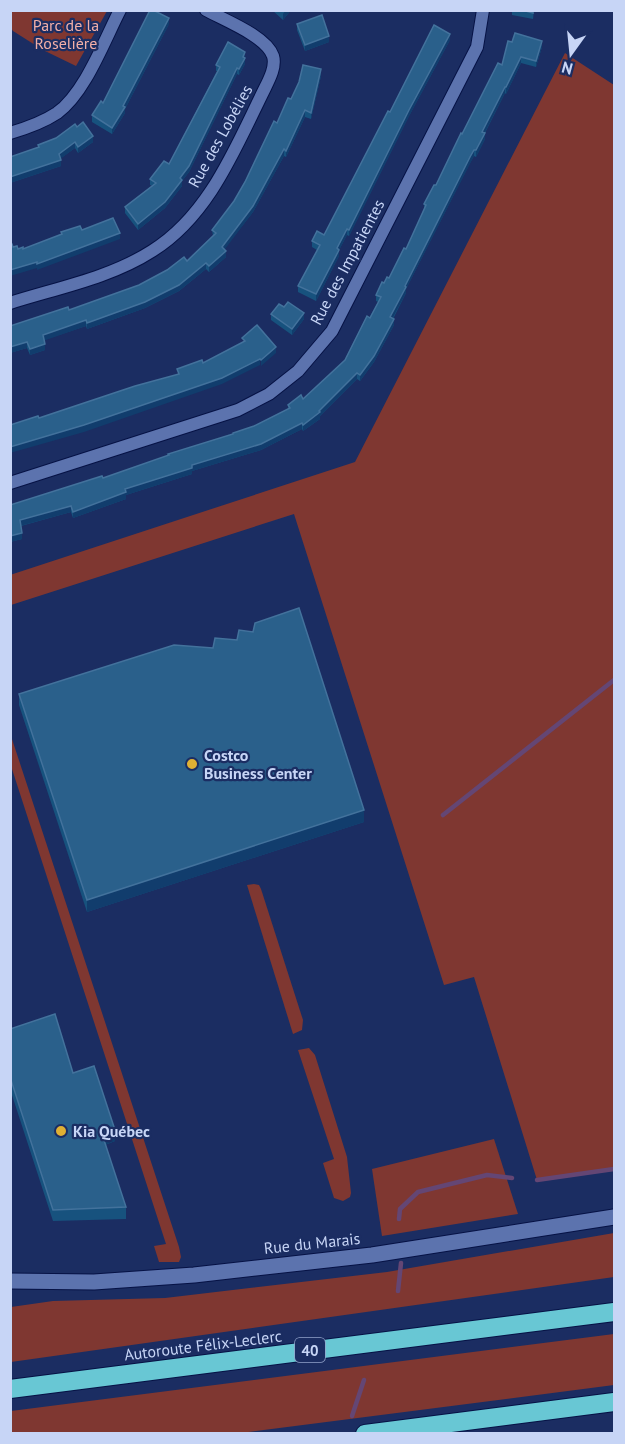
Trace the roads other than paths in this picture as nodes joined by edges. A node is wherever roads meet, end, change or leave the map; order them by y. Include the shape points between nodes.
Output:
1 (120, 10) edge
2 (206, 10) edge
3 (483, 10) edge
4 (10, 133) edge
5 (10, 303) edge
6 (10, 483) edge
7 (615, 1217) edge
8 (10, 1281) edge
9 (613, 1312) edge
10 (10, 1389) edge
11 (615, 1402) edge
12 (365, 1434) edge

1 - 4 street via 75,94 59,111 35,126
2 - 5 street, Rue des Lobélies via 266,43 273,57 265,88 214,188 189,221 153,251 117,269
3 - 6 street, Rue des Impatientes via 477,47 332,331 298,370 269,394 238,410
7 - 8 street, Rue du Marais via 372,1255 194,1275 94,1282
9 - 10 highway, Autoroute Félix-Leclerc / 40
11 - 12 highway

